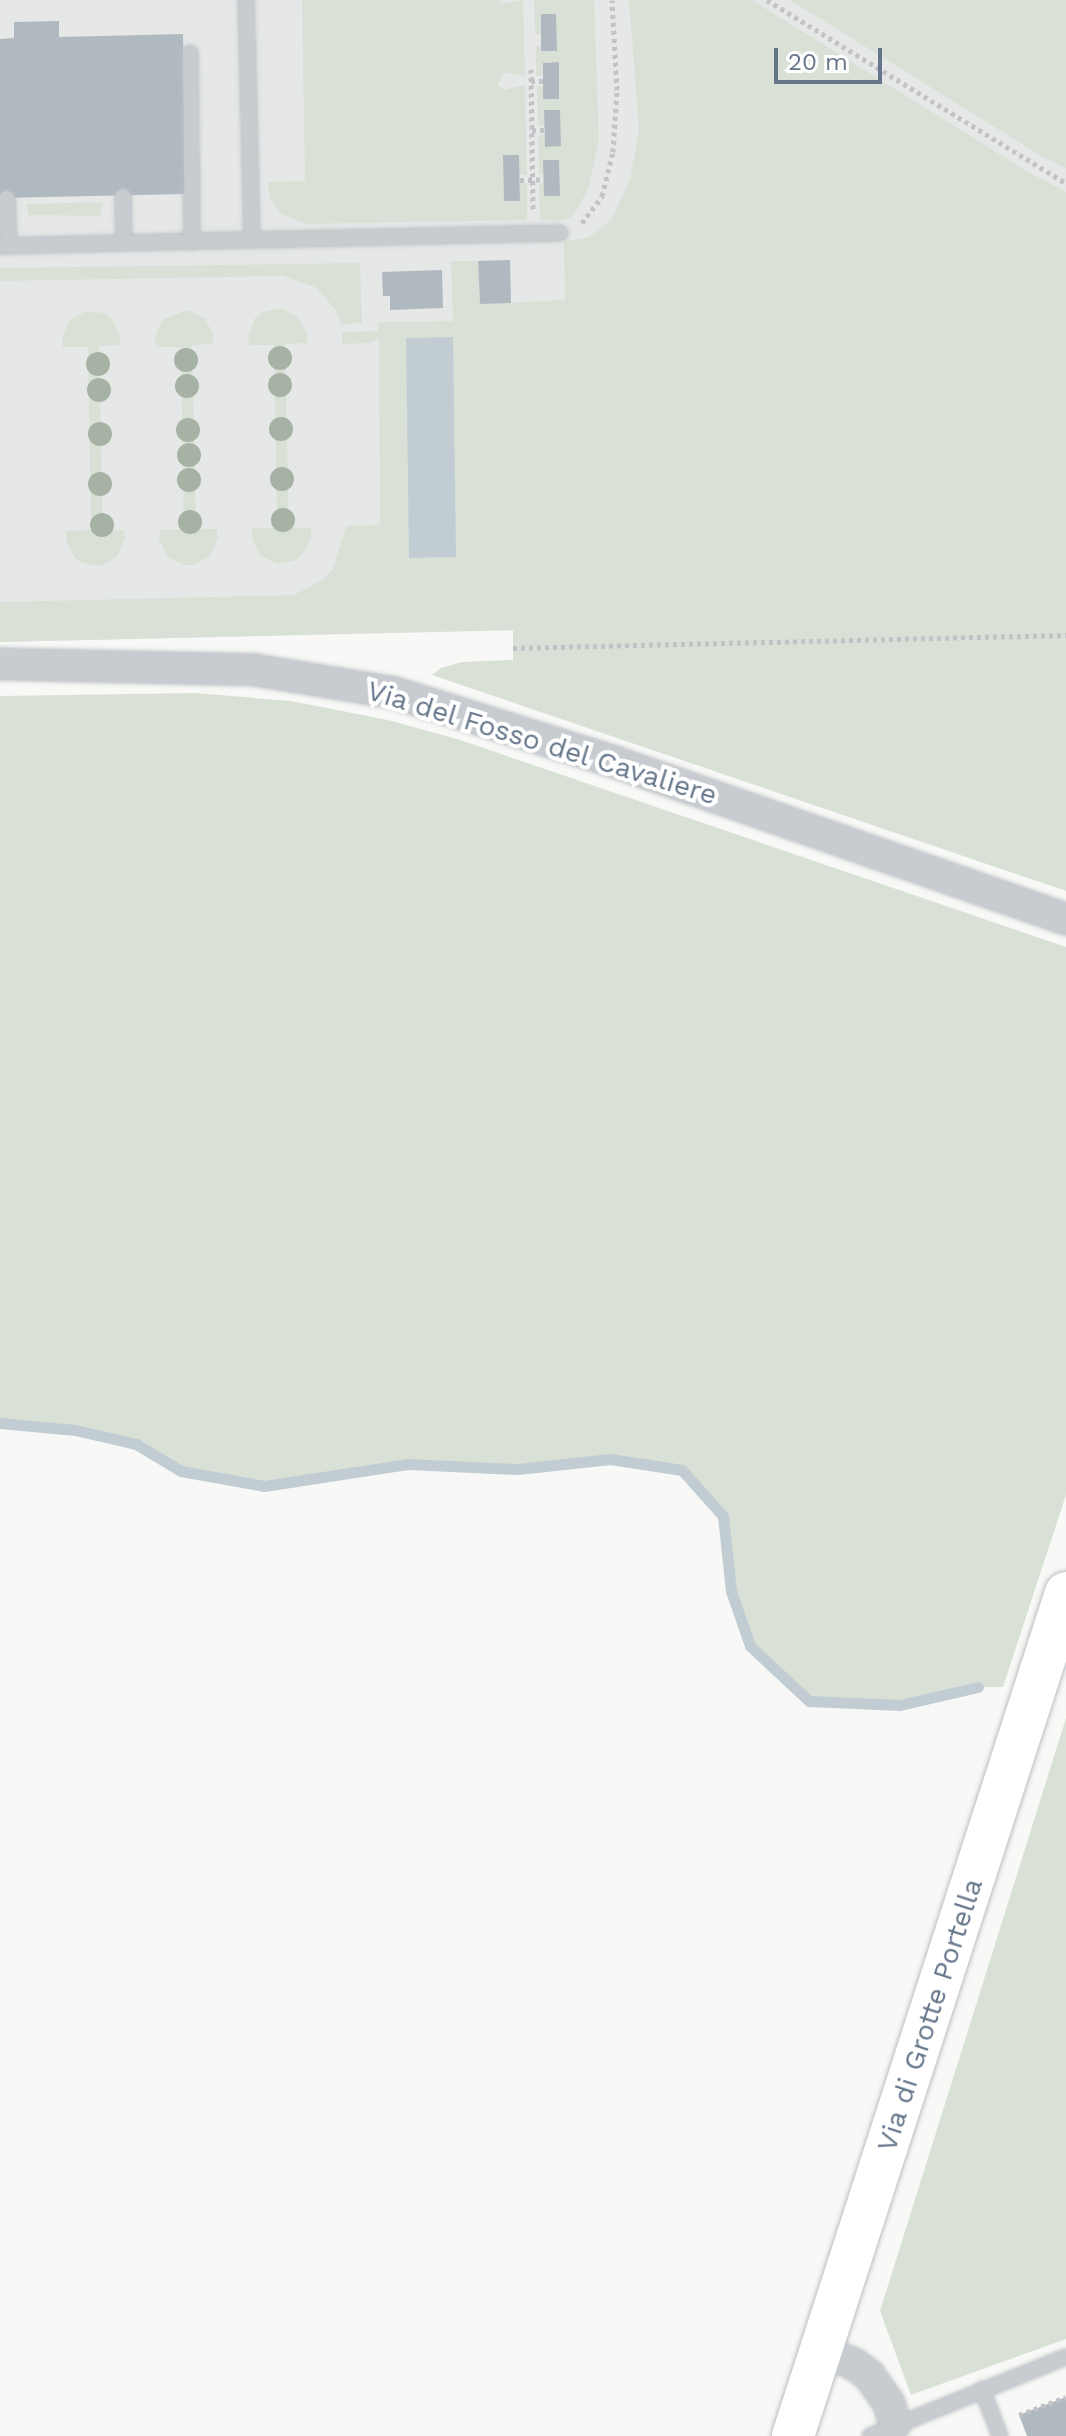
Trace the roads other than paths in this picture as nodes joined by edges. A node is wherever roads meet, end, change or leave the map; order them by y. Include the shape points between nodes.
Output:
1 (246, 0) edge
2 (190, 53) dead end
3 (123, 196) dead end
4 (7, 198) dead end
5 (560, 233) road end
6 (252, 240) junction
7 (192, 242) junction
8 (124, 243) junction
9 (5, 246) edge
10 (0, 664) edge
11 (1066, 919) edge
12 (1066, 1593) edge
13 (822, 2351) junction
14 (1066, 2357) edge
15 (982, 2389) junction
16 (888, 2432) edge
17 (793, 2436) edge
18 (1000, 2436) edge

1 - 6 lane
2 - 7 lane
3 - 8 lane
4 - 9 lane
5 - 6 lane
6 - 7 lane
7 - 8 lane
8 - 9 lane
10 - 11 street, Via del Fosso del Cavaliere via 255,670 395,693 615,762
12 - 13 main road, Via di Grotte Portella
13 - 16 street via 869,2375 889,2404
13 - 17 main road, Via di Grotte Portella
14 - 15 lane
15 - 16 lane
15 - 18 lane

